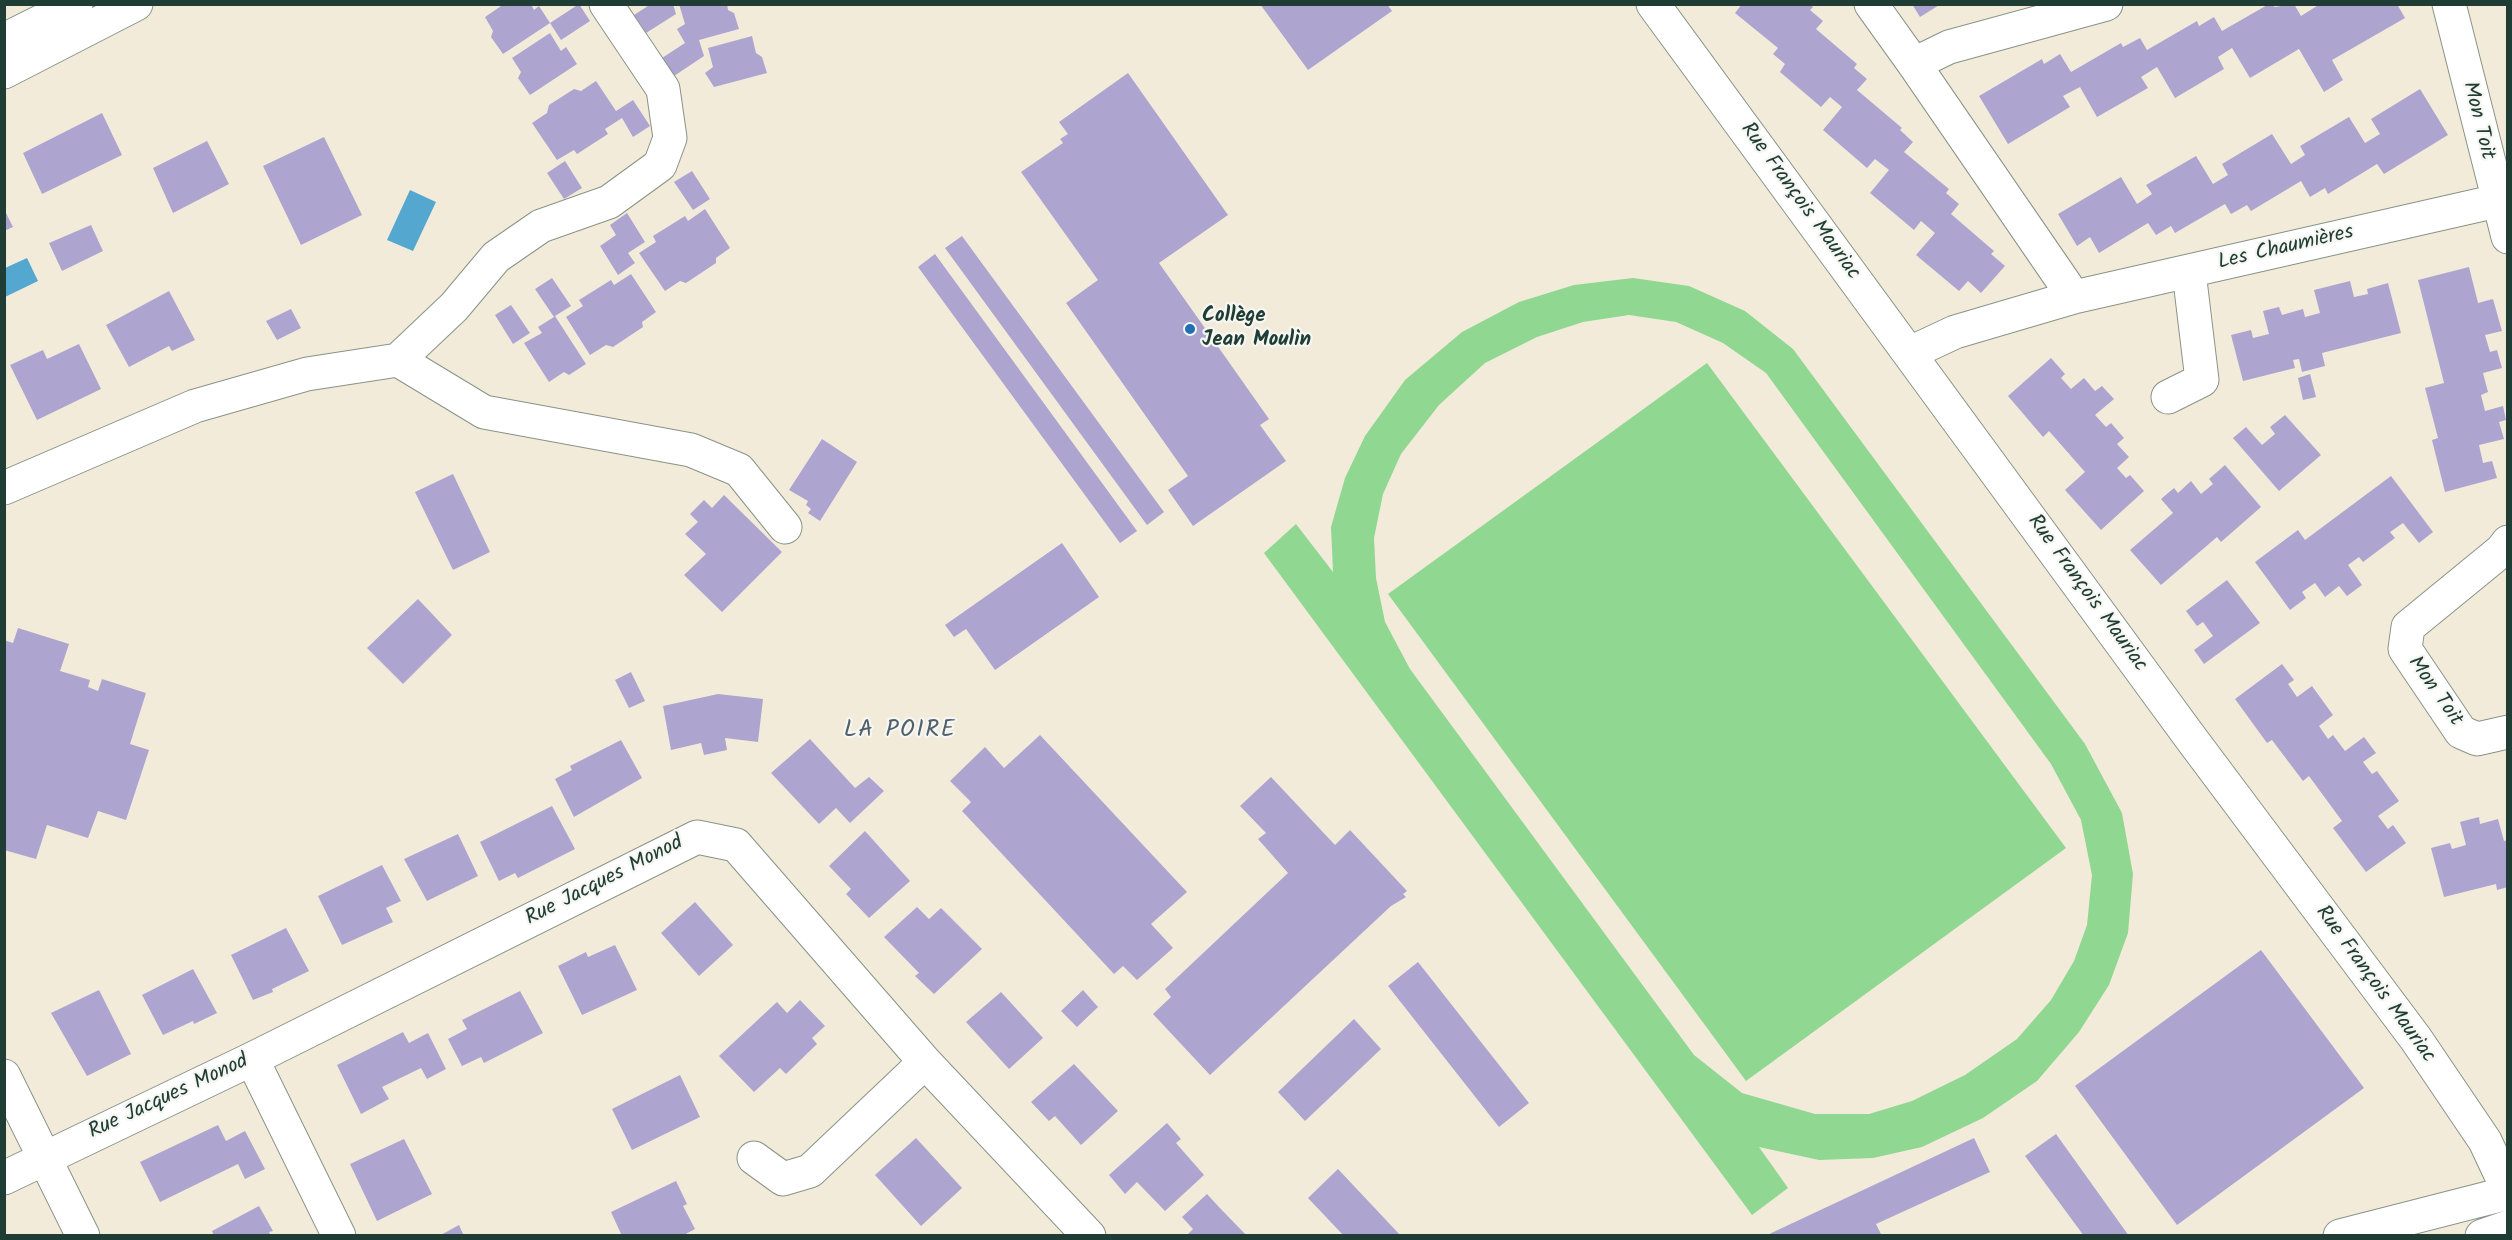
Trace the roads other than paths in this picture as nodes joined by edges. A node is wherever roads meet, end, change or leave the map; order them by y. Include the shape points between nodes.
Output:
1 (76, 4) edge
2 (136, 4) edge
3 (606, 4) edge
4 (1653, 4) edge
5 (1870, 4) edge
6 (2106, 4) edge
7 (2449, 4) edge
8 (4, 40) edge
9 (1914, 64) junction
10 (4, 72) edge
11 (2497, 201) junction
12 (2508, 237) edge
13 (2189, 272) junction
14 (2074, 297) junction
15 (1910, 353) junction
16 (398, 360) junction
17 (2168, 397) dead end
18 (4, 488) edge
19 (784, 527) dead end
20 (2508, 542) edge
21 (2508, 732) edge
22 (252, 1059) junction
23 (925, 1062) junction
24 (4, 1076) edge
25 (45, 1156) junction
26 (754, 1158) dead end
27 (4, 1178) edge
28 (2508, 1192) edge
29 (2508, 1227) edge
30 (83, 1236) edge
31 (339, 1236) edge
32 (1089, 1236) edge
33 (2340, 1236) edge
34 (2482, 1236) edge

1 - 8 street
2 - 10 street
3 - 16 street via 663,89 670,138 660,165 609,202 541,226 496,257 454,307
4 - 15 street, Rue François Mauriac
5 - 9 street
6 - 9 street via 1949,46
7 - 11 street, Mon Toit
9 - 14 street
11 - 12 street, Mon Toit
11 - 13 street, Les Chaumières
13 - 14 street, Les Chaumières
13 - 17 street via 2202,380
14 - 15 street, Les Chaumières via 1955,332
15 - 28 street, Rue François Mauriac via 2416,1039 2485,1141
16 - 18 street via 307,374 195,406
16 - 19 street via 484,412 691,450 739,470
20 - 21 street, Mon Toit via 2408,627 2405,649 2461,732 2477,739
22 - 23 street, Rue Jacques Monod via 697,837 736,845
22 - 25 street, Rue Jacques Monod
22 - 31 street
23 - 26 street via 810,1171 783,1179
23 - 32 street, Rue Jacques Monod
24 - 25 street
25 - 27 street, Rue Jacques Monod
25 - 30 street
28 - 33 street
29 - 34 street

